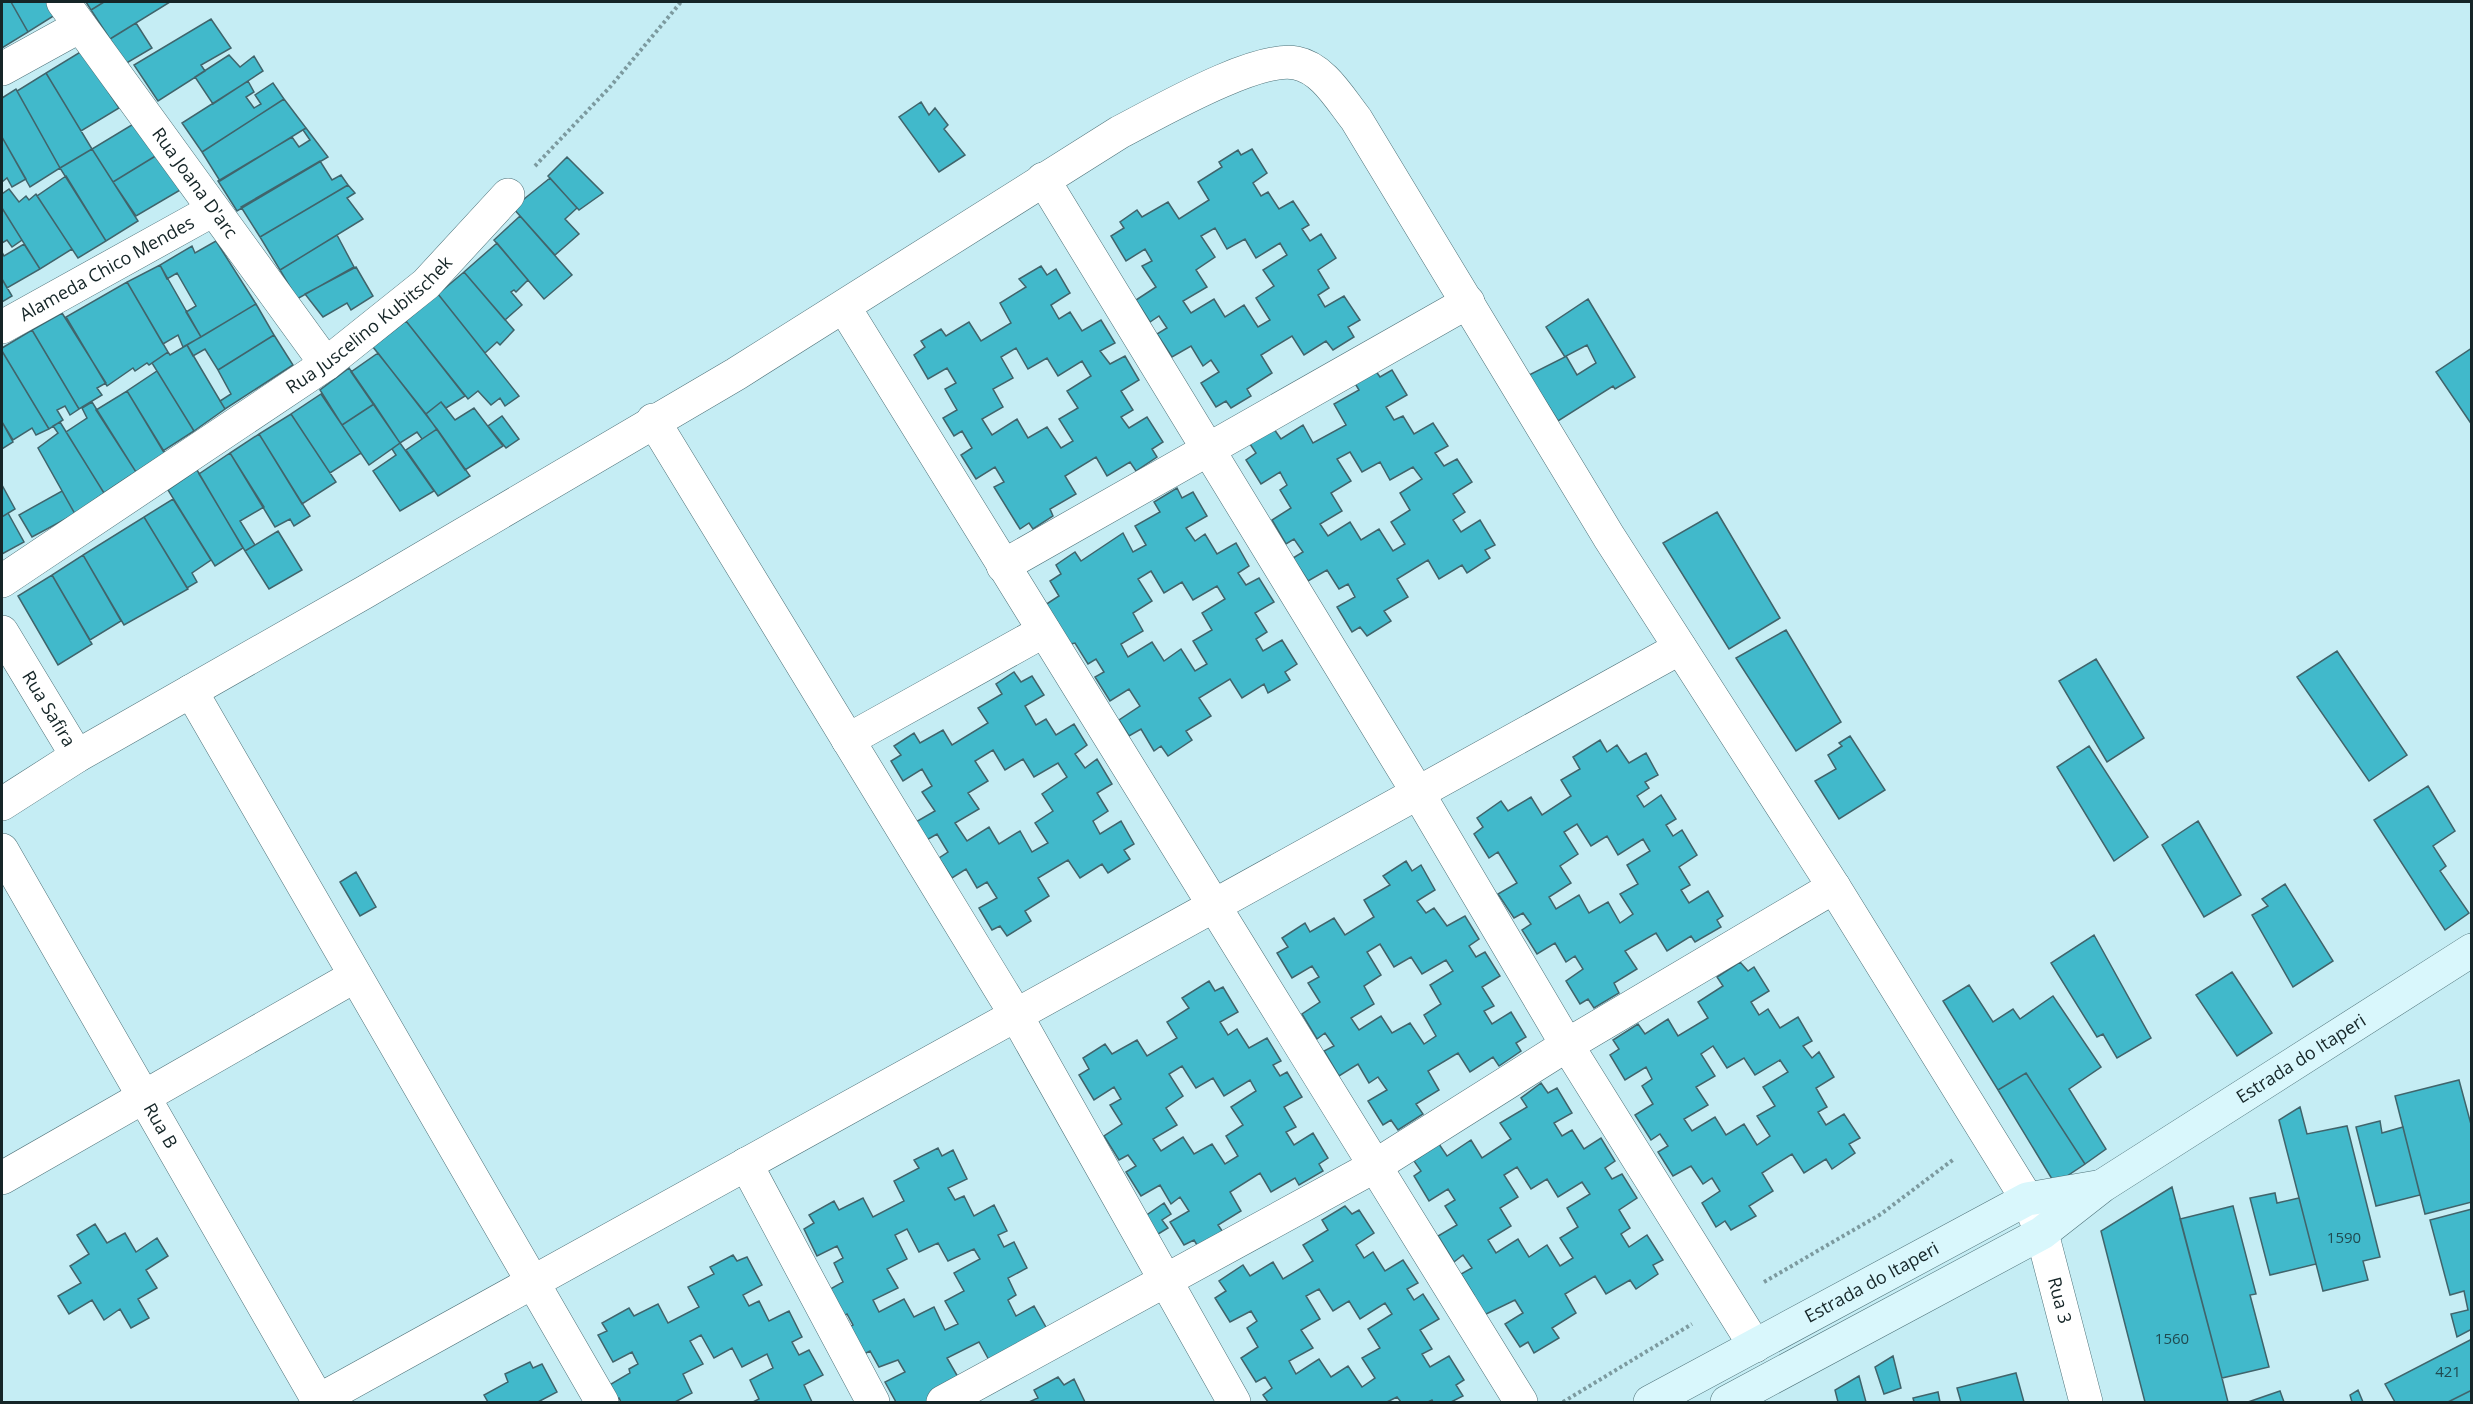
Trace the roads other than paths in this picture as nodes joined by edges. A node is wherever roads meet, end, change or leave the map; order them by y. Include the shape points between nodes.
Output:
1 (71, 14) edge
2 (2, 69) edge
3 (1043, 178) junction
4 (508, 195) road end
5 (213, 210) junction
6 (1468, 302) junction
7 (844, 307) junction
8 (2, 327) edge
9 (326, 364) junction
10 (653, 420) junction
11 (1208, 449) junction
12 (1003, 566) junction
13 (2, 581) edge
14 (1044, 631) junction
15 (2, 632) edge
16 (1680, 648) junction
17 (191, 691) junction
18 (848, 740) junction
19 (77, 756) junction
20 (1418, 793) junction
21 (2, 804) edge
22 (2, 850) edge
23 (1834, 887) junction
24 (1214, 905) junction
25 (2472, 950) edge
26 (355, 976) junction
27 (1016, 1015) junction
28 (1567, 1045) junction
29 (144, 1098) junction
30 (746, 1164) junction
31 (1375, 1166) junction
32 (2, 1178) edge
33 (2102, 1186) junction
34 (2027, 1199) junction
35 (2043, 1233) junction
36 (1166, 1281) junction
37 (532, 1283) junction
38 (1755, 1346) junction
39 (317, 1402) edge
40 (602, 1402) edge
41 (873, 1402) edge
42 (943, 1402) edge
43 (1234, 1402) edge
44 (1521, 1402) edge
45 (1650, 1402) edge
46 (1727, 1402) edge
47 (2086, 1402) edge

1 - 2 street
1 - 5 street, Rua Joana D'arc
3 - 6 street, Rua 3 via 1178,102 1264,64 1296,63 1322,77 1356,119
3 - 7 street, Rua 3
3 - 11 street
4 - 9 street, Rua Juscelino Kubitschek via 426,284
5 - 8 street, Alameda Chico Mendes
5 - 9 street, Rua Joana D'arc
6 - 11 street
6 - 16 street, Rua 3
7 - 10 street, Rua 3
7 - 12 street
9 - 13 street, Rua Juscelino Kubitschek
10 - 17 street, Rua 3
10 - 18 street
11 - 12 street
11 - 20 street
12 - 14 street
14 - 18 street
14 - 24 street
15 - 19 street, Rua Safira
16 - 20 street
16 - 23 street, Rua 3
17 - 19 street, Rua 3
17 - 26 street
18 - 27 street
19 - 21 street, Rua 3
20 - 24 street
20 - 28 street
22 - 29 street, Rua B
23 - 28 street
23 - 34 street, Rua 3
24 - 27 street
24 - 31 street
25 - 33 street, Estrada do Itaperi
26 - 29 street
26 - 37 street
27 - 30 street
27 - 36 street
28 - 31 street
28 - 38 street
29 - 32 street
29 - 39 street, Rua B
30 - 37 street
30 - 41 street
31 - 36 street
31 - 44 street
33 - 34 street, Estrada do Itaperi
33 - 35 street, Estrada do Itaperi
34 - 35 street, Rua 3
34 - 38 street, Estrada do Itaperi
35 - 46 street, Estrada do Itaperi
35 - 47 street, Rua 3
36 - 42 street
36 - 43 street
37 - 39 street
37 - 40 street
38 - 45 street, Estrada do Itaperi

